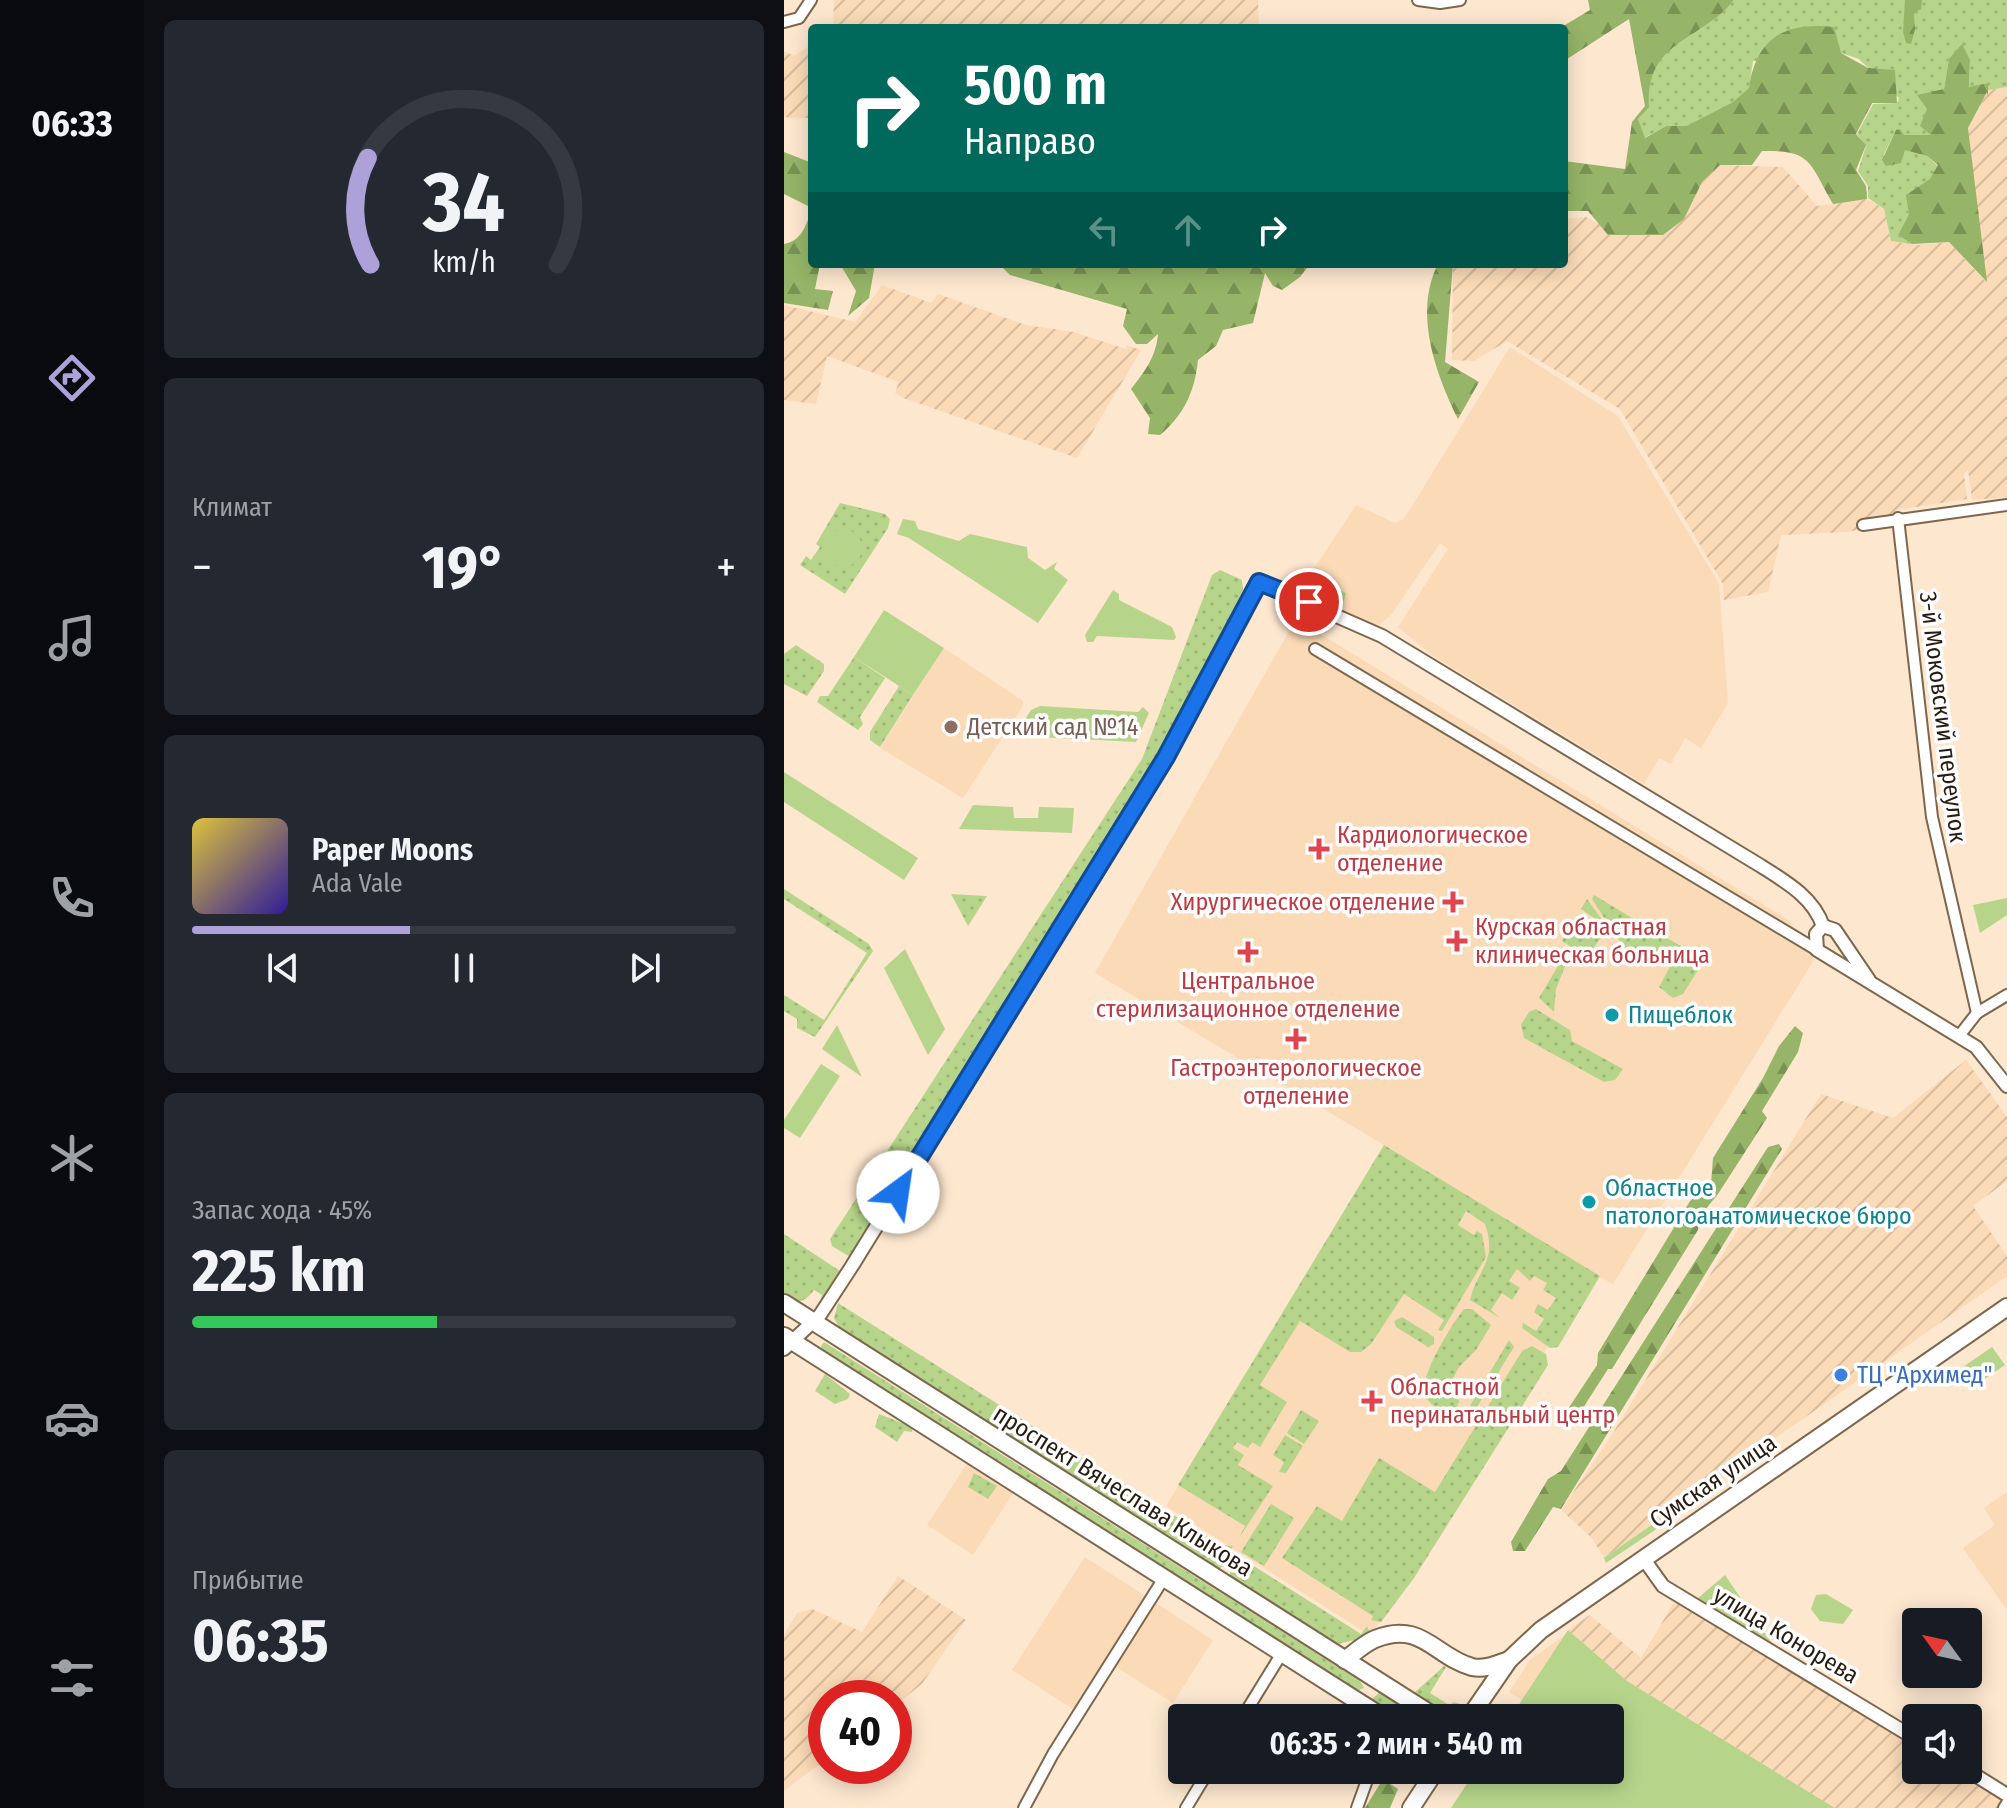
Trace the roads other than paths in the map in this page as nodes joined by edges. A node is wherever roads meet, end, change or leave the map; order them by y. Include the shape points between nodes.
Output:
1 (811, 0) edge
2 (1418, 0) edge
3 (1460, 0) edge
4 (784, 22) edge
5 (2007, 505) edge
6 (1898, 518) junction
7 (1863, 525) dead end
8 (1315, 649) dead end
9 (1823, 926) junction
10 (1817, 950) junction
11 (1871, 983) junction
12 (2007, 995) edge
13 (1977, 1013) junction
14 (1959, 1036) junction
15 (2007, 1086) edge
16 (788, 1306) edge
17 (2007, 1307) edge
18 (814, 1322) junction
19 (835, 1335) junction
20 (786, 1340) edge
21 (820, 1359) junction
22 (1643, 1558) junction
23 (1164, 1578) junction
24 (1282, 1653) junction
25 (1345, 1660) junction
26 (1509, 1660) junction
27 (1363, 1672) junction
28 (1350, 1696) junction
29 (1251, 1704) edge
30 (1362, 1704) edge
31 (1414, 1704) edge
32 (1479, 1704) edge
33 (1902, 1731) edge
34 (1982, 1779) edge
35 (1201, 1784) edge
36 (1366, 1784) edge
37 (1427, 1784) edge
38 (2007, 1795) edge
39 (2007, 1803) edge
40 (1024, 1808) edge
41 (1186, 1808) edge
42 (1357, 1808) edge
43 (1411, 1808) edge
44 (2004, 1808) edge

1 - 4 street via 799,18
2 - 3 street
5 - 6 street
6 - 7 street
6 - 13 street, 3-й Моковский переулок via 1932,817
8 - 10 street
9 - 10 street via 1816,934
9 - 11 street via 1835,930
9 - 18 street via 1809,902 1761,866 1382,636 1259,582 1143,794
10 - 11 street
11 - 14 street
12 - 13 street
13 - 14 street
14 - 15 street via 1988,1060
16 - 18 main road, проспект Вячеслава Клыкова
16 - 20 main road via 796,1324
17 - 22 main road, Сумская улица
18 - 19 main road, проспект Вячеслава Клыкова
18 - 20 street
19 - 21 main road via 815,1340
19 - 25 main road, проспект Вячеслава Клыкова
20 - 21 main road, проспект Вячеслава Клыкова
21 - 23 main road, проспект Вячеслава Клыкова
22 - 26 main road, Сумская улица via 1541,1630
22 - 33 street, улица Конорева via 1663,1586
23 - 24 main road, проспект Вячеслава Клыкова
23 - 40 street
24 - 28 main road, проспект Вячеслава Клыкова
24 - 29 street
25 - 26 main road via 1373,1640 1400,1633 1423,1638 1471,1666 1484,1668
25 - 27 main road, проспект Вячеслава Клыкова
26 - 32 main road, Сумская улица
27 - 28 main road via 1370,1683 1368,1693
27 - 31 main road, проспект Вячеслава Клыкова
28 - 30 main road, проспект Вячеслава Клыкова
34 - 38 street
35 - 41 street
36 - 42 street
37 - 43 main road
39 - 44 street

